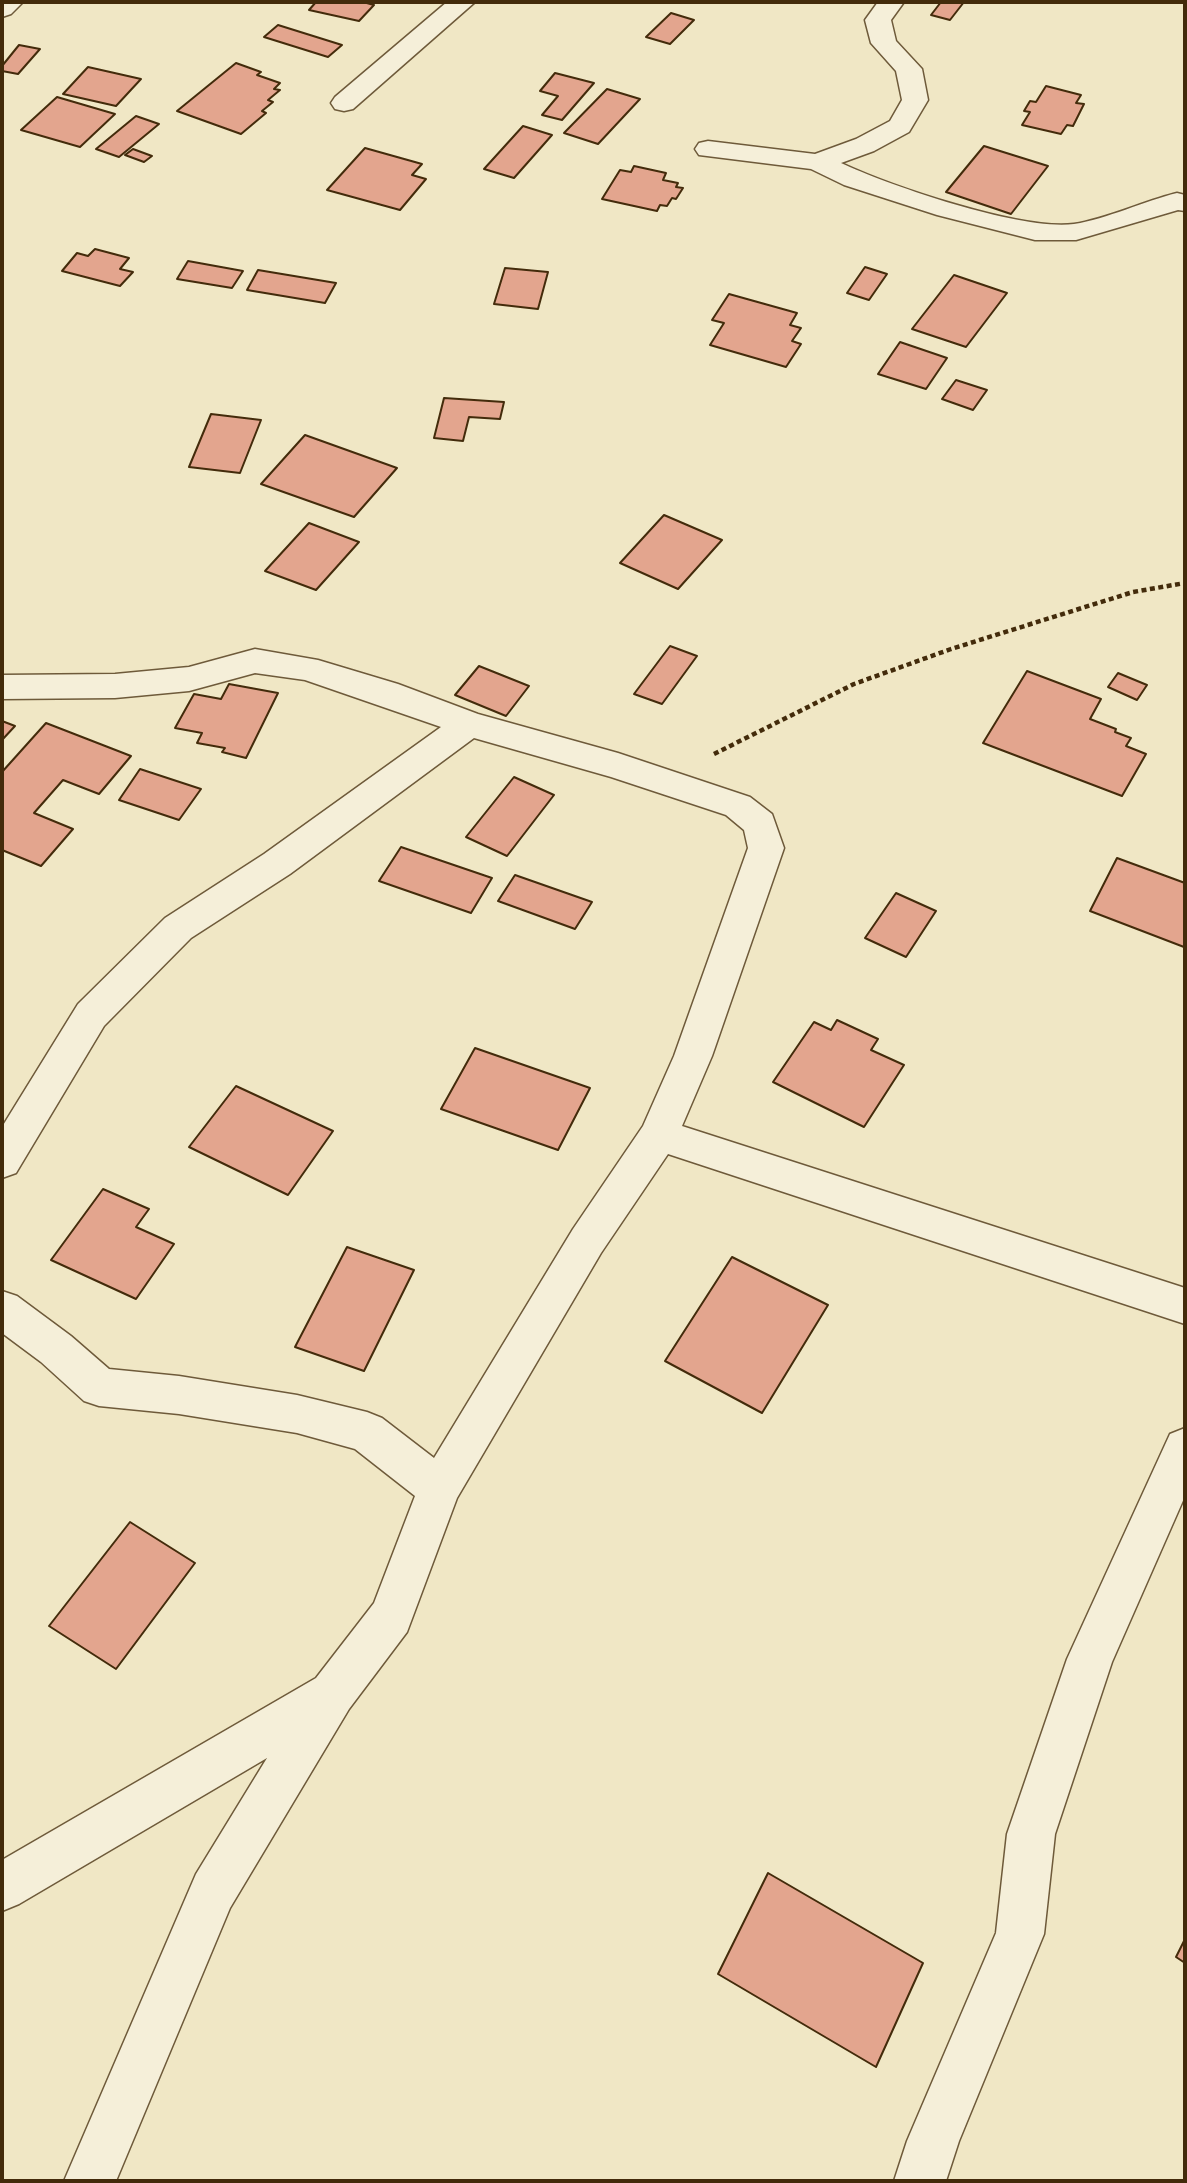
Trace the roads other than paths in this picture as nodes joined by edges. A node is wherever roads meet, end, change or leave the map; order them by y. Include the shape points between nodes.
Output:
1 (10, 2) edge
2 (462, 2) edge
3 (891, 2) edge
4 (2, 9) edge
5 (345, 103) dead end
6 (708, 149) dead end
7 (817, 162) junction
8 (1182, 198) edge
9 (2, 687) edge
10 (469, 724) junction
11 (659, 1135) junction
12 (2, 1161) edge
13 (1185, 1306) edge
14 (2, 1309) edge
15 (1185, 1448) edge
16 (439, 1489) junction
17 (333, 1693) junction
18 (2, 1887) edge
19 (90, 2181) edge
20 (920, 2181) edge

1 - 4 street
2 - 5 street
3 - 7 street via 878,20 884,43 909,69 915,100 900,126 866,145
6 - 7 street
7 - 8 street via 947,209 1035,232 1076,232
9 - 10 street via 115,686 189,679 256,661 306,668
10 - 11 street via 662,780 738,806 760,823 766,848 693,1056
10 - 12 street via 276,864 178,928 91,1015
11 - 13 street
11 - 16 street via 587,1241
14 - 16 street via 99,1387 297,1414 367,1432
15 - 20 street via 1090,1659 1031,1835 1020,1934
16 - 17 street via 391,1617
17 - 18 street
17 - 19 street via 213,1891

